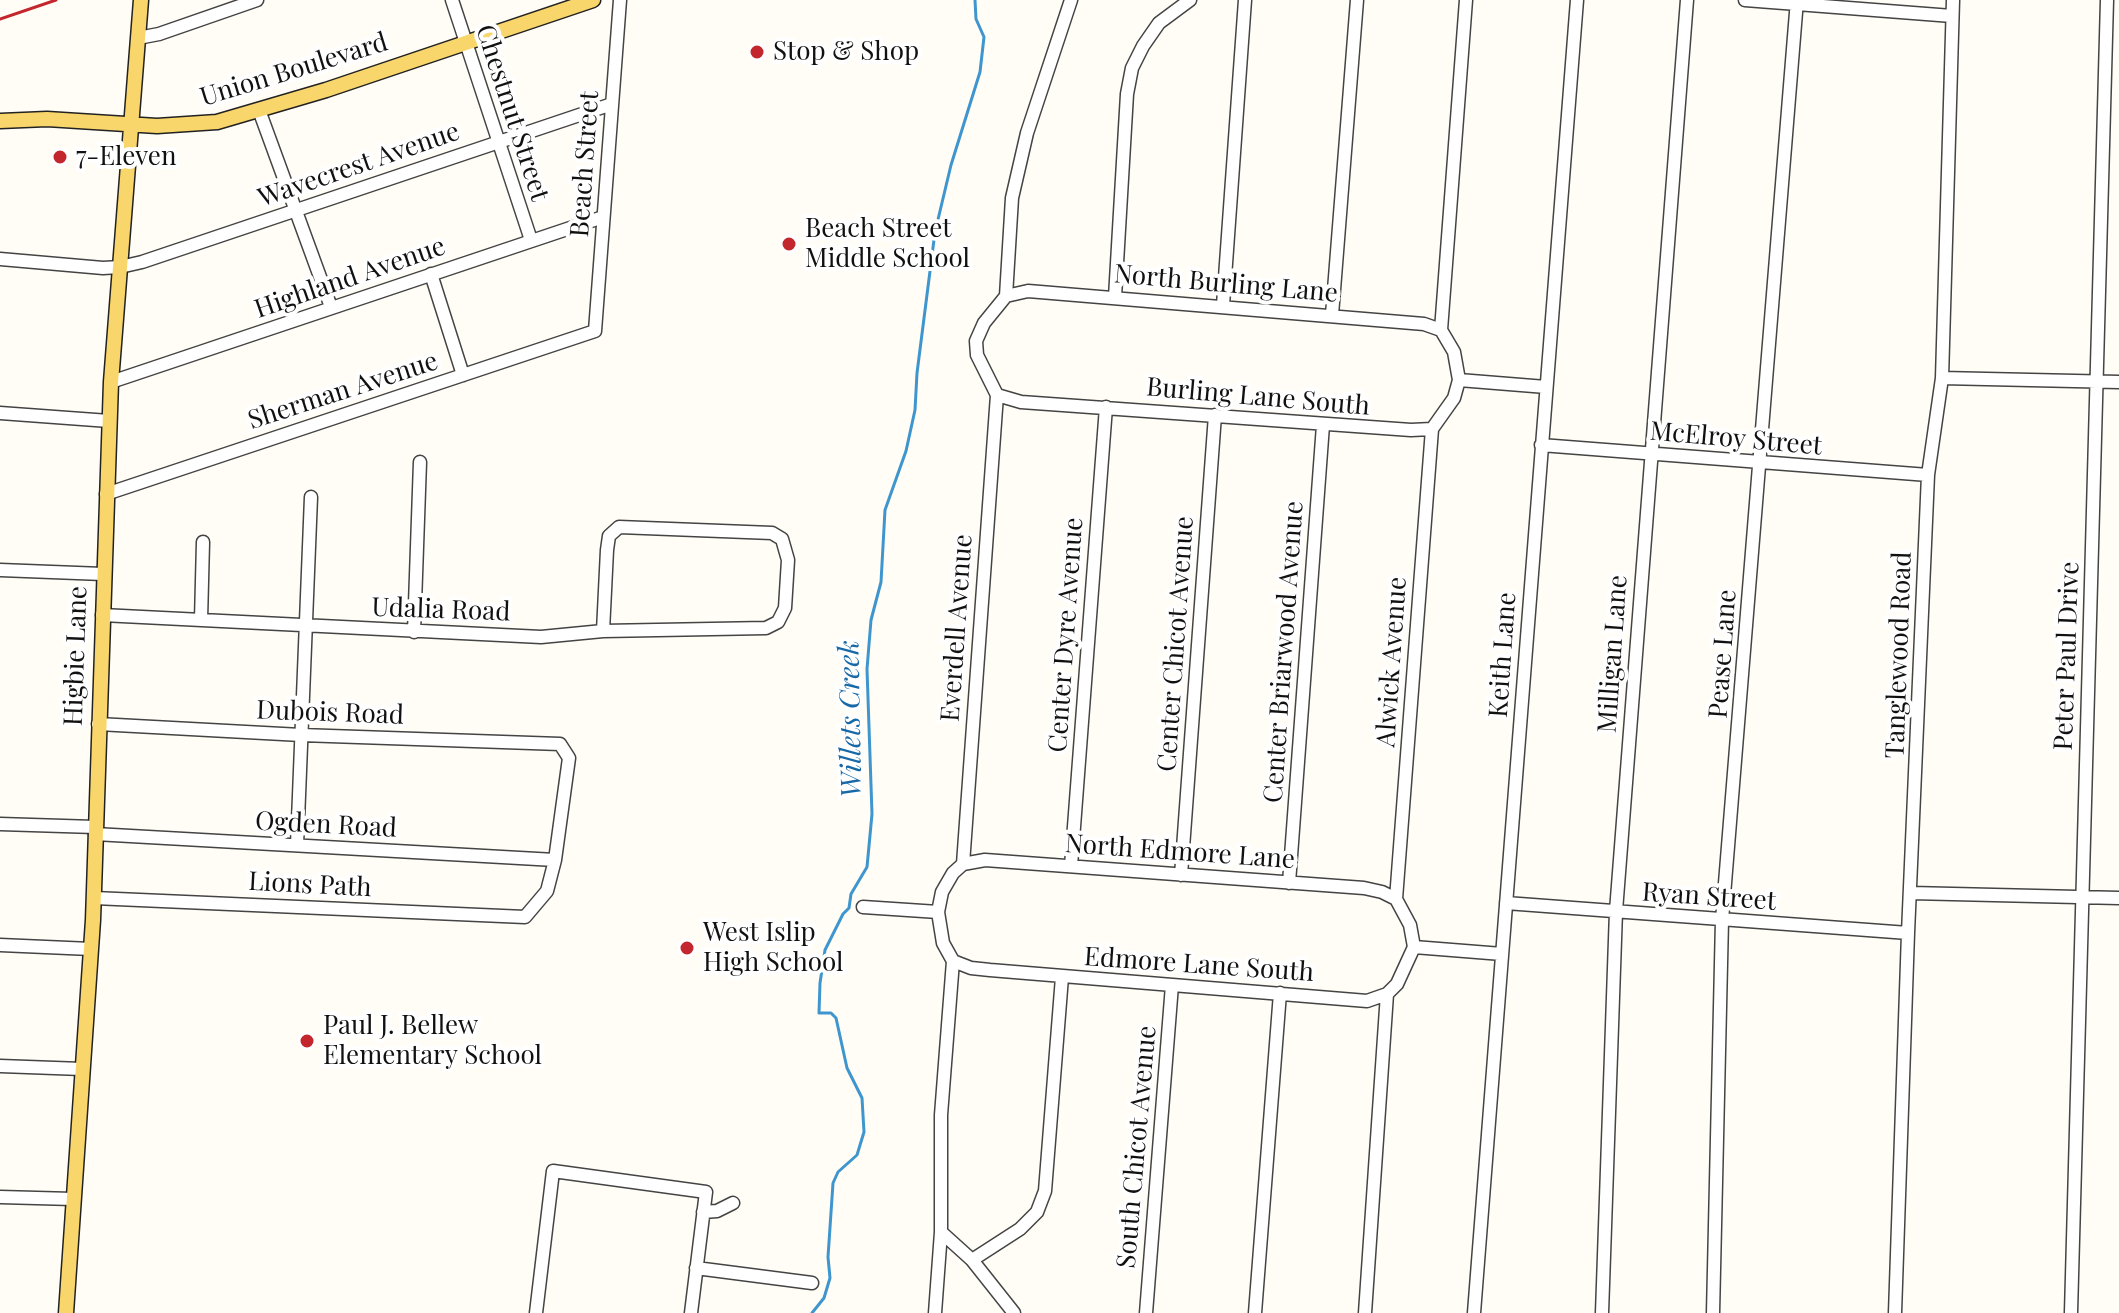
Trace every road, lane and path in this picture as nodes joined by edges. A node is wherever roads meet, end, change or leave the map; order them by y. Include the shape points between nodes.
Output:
1 (141, 0) edge
2 (257, 0) edge
3 (452, 0) edge
4 (593, 0) edge
5 (620, 0) edge
6 (1071, 0) edge
7 (1190, 0) edge
8 (1245, 0) edge
9 (1357, 0) edge
10 (1466, 0) edge
11 (1577, 0) edge
12 (1687, 0) edge
13 (1745, 0) edge
14 (1953, 0) edge
15 (2107, 0) edge
16 (1797, 2) edge
17 (1952, 16) junction
18 (138, 38) junction
19 (466, 41) junction
20 (612, 104) junction
21 (259, 110) junction
22 (0, 121) edge
23 (131, 125) junction
24 (499, 140) junction
25 (294, 210) junction
26 (603, 217) junction
27 (531, 240) junction
28 (0, 259) edge
29 (120, 267) junction
30 (431, 274) junction
31 (1006, 296) junction
32 (1115, 297) junction
33 (1223, 305) junction
34 (331, 307) junction
35 (1332, 315) junction
36 (1441, 330) junction
37 (595, 331) joint
38 (463, 375) junction
39 (1942, 378) junction
40 (1459, 380) junction
41 (2097, 381) junction
42 (111, 382) junction
43 (2119, 382) edge
44 (1546, 387) junction
45 (997, 395) junction
46 (1106, 407) junction
47 (0, 413) edge
48 (1215, 415) junction
49 (109, 421) junction
50 (1323, 425) junction
51 (1432, 429) junction
52 (1541, 445) junction
53 (1650, 454) junction
54 (420, 462) dead end
55 (1759, 463) junction
56 (1928, 475) junction
57 (106, 494) junction
58 (311, 497) dead end
59 (203, 542) dead end
60 (0, 570) edge
61 (103, 574) junction
62 (102, 615) junction
63 (201, 620) junction
64 (307, 626) junction
65 (603, 631) junction
66 (414, 632) junction
67 (98, 724) junction
68 (301, 735) junction
69 (0, 824) edge
70 (95, 831) junction
71 (297, 845) junction
72 (555, 860) junction
73 (963, 864) junction
74 (1071, 866) junction
75 (1181, 875) junction
76 (1289, 883) junction
77 (1911, 893) junction
78 (2082, 897) junction
79 (94, 898) junction
80 (2119, 898) edge
81 (1396, 899) junction
82 (1506, 903) junction
83 (863, 907) dead end
84 (1616, 911) junction
85 (938, 912) junction
86 (1722, 920) junction
87 (1908, 933) junction
88 (0, 945) edge
89 (1414, 947) junction
90 (91, 949) junction
91 (1502, 954) junction
92 (953, 961) junction
93 (1062, 977) junction
94 (1172, 985) junction
95 (1280, 993) junction
96 (1387, 994) junction
97 (0, 1066) edge
98 (82, 1069) junction
99 (0, 1197) edge
100 (73, 1199) junction
101 (733, 1203) dead end
102 (703, 1212) junction
103 (941, 1232) junction
104 (972, 1260) junction
105 (696, 1268) junction
106 (812, 1283) dead end
107 (66, 1313) edge
108 (536, 1313) edge
109 (691, 1313) edge
110 (935, 1313) edge
111 (1014, 1313) edge
112 (1146, 1313) edge
113 (1255, 1313) edge
114 (1365, 1313) edge
115 (1474, 1313) edge
116 (1602, 1313) edge
117 (1713, 1313) edge
118 (1895, 1313) edge
119 (2071, 1313) edge

1 - 18 main road, Higbie Lane
2 - 18 street
3 - 19 street, Chestnut Street
4 - 19 main road, Union Boulevard
5 - 20 street, Beach Street
6 - 31 street via 1027,133 1012,198
7 - 32 street via 1159,23 1132,68
8 - 33 street
9 - 35 street
10 - 36 street
11 - 44 street, Keith Lane
12 - 53 street, Milligan Lane
13 - 16 street
14 - 17 street, Tanglewood Road
15 - 41 street, Peter Paul Drive
16 - 17 street
16 - 55 street, Pease Lane
17 - 39 street, Tanglewood Road
18 - 23 main road, Higbie Lane
19 - 21 main road, Union Boulevard
19 - 24 street, Chestnut Street
20 - 24 street, Wavecrest Avenue
20 - 26 street, Beach Street
21 - 23 main road, Union Boulevard via 201,124
21 - 25 street
22 - 23 main road, Union Boulevard
23 - 29 main road, Higbie Lane
24 - 25 street, Wavecrest Avenue
24 - 27 street, Chestnut Street
25 - 29 street, Wavecrest Avenue
25 - 34 street
26 - 27 street, Highland Avenue
26 - 37 street, Beach Street
27 - 30 street, Highland Avenue
28 - 29 street
29 - 42 main road, Higbie Lane
30 - 34 street, Highland Avenue
30 - 38 street
31 - 32 street, North Burling Lane via 1028,291
31 - 45 street via 976,341 977,355
32 - 33 street, North Burling Lane
33 - 35 street, North Burling Lane
34 - 42 street, Highland Avenue
35 - 36 street, North Burling Lane via 1413,322
36 - 40 street via 1454,352
37 - 38 street, Sherman Avenue
38 - 57 street, Sherman Avenue
39 - 41 street
39 - 56 street, Tanglewood Road
40 - 44 street
40 - 51 street via 1454,398
41 - 43 street
41 - 78 street, Peter Paul Drive
42 - 49 main road, Higbie Lane
44 - 52 street, Keith Lane
45 - 46 street, Burling Lane South via 1021,402
45 - 73 street, Everdell Avenue
46 - 48 street, Burling Lane South
46 - 74 street, Center Dyre Avenue
47 - 49 street
48 - 50 street, Burling Lane South
48 - 75 street, Center Chicot Avenue
49 - 57 main road, Higbie Lane
50 - 51 street, Burling Lane South
50 - 76 street, Center Briarwood Avenue
51 - 81 street, Alwick Avenue
52 - 53 street, McElroy Street
52 - 82 street, Keith Lane
53 - 55 street, McElroy Street
53 - 84 street, Milligan Lane
54 - 66 street
55 - 56 street, McElroy Street
55 - 86 street, Pease Lane
56 - 77 street, Tanglewood Road
57 - 61 main road, Higbie Lane
58 - 64 street
59 - 63 street
60 - 61 street
61 - 62 main road, Higbie Lane
62 - 63 street, Udalia Road
62 - 67 main road, Higbie Lane
63 - 64 street, Udalia Road
64 - 66 street, Udalia Road
64 - 68 street
65 - 65 street, Udalia Road via 609,536 619,527 772,533 782,539 788,560 785,608 778,622 766,628
65 - 66 street, Udalia Road via 541,637
67 - 68 street, Dubois Road
67 - 70 main road, Higbie Lane
68 - 71 street
68 - 72 street, Dubois Road via 560,744 569,758
69 - 70 street, Ogden Road
70 - 71 street, Ogden Road
70 - 79 main road, Higbie Lane
71 - 72 street, Ogden Road
72 - 79 street, Lions Path via 547,891 525,917
73 - 74 street, North Edmore Lane via 985,860
73 - 85 street via 942,892
74 - 75 street, North Edmore Lane
75 - 76 street, North Edmore Lane
76 - 81 street, North Edmore Lane via 1364,888
77 - 78 street
77 - 87 street, Tanglewood Road
78 - 80 street
78 - 119 street, Peter Paul Drive
79 - 90 main road, Higbie Lane
81 - 89 street
82 - 84 street, Ryan Street
82 - 91 street, Keith Lane
83 - 85 street
84 - 86 street, Ryan Street
84 - 116 street, Milligan Lane
85 - 92 street via 943,943
86 - 87 street, Ryan Street
86 - 117 street, Pease Lane
87 - 118 street, Tanglewood Road
88 - 90 street
89 - 91 street
89 - 96 street via 1405,972
90 - 98 main road, Higbie Lane
91 - 115 street, Keith Lane
92 - 93 street, Edmore Lane South
92 - 103 street via 941,1115
93 - 94 street, Edmore Lane South
93 - 104 street via 1045,1191 1037,1212 1020,1229
94 - 95 street, Edmore Lane South
94 - 112 street, South Chicot Avenue
95 - 96 street, Edmore Lane South via 1367,1001
95 - 113 street
96 - 114 street
97 - 98 street
98 - 100 main road, Higbie Lane
99 - 100 street
100 - 107 main road, Higbie Lane
101 - 102 street
102 - 105 street
102 - 108 street via 706,1192 553,1171
103 - 104 street
103 - 110 street
104 - 111 street
105 - 106 street
105 - 109 street

